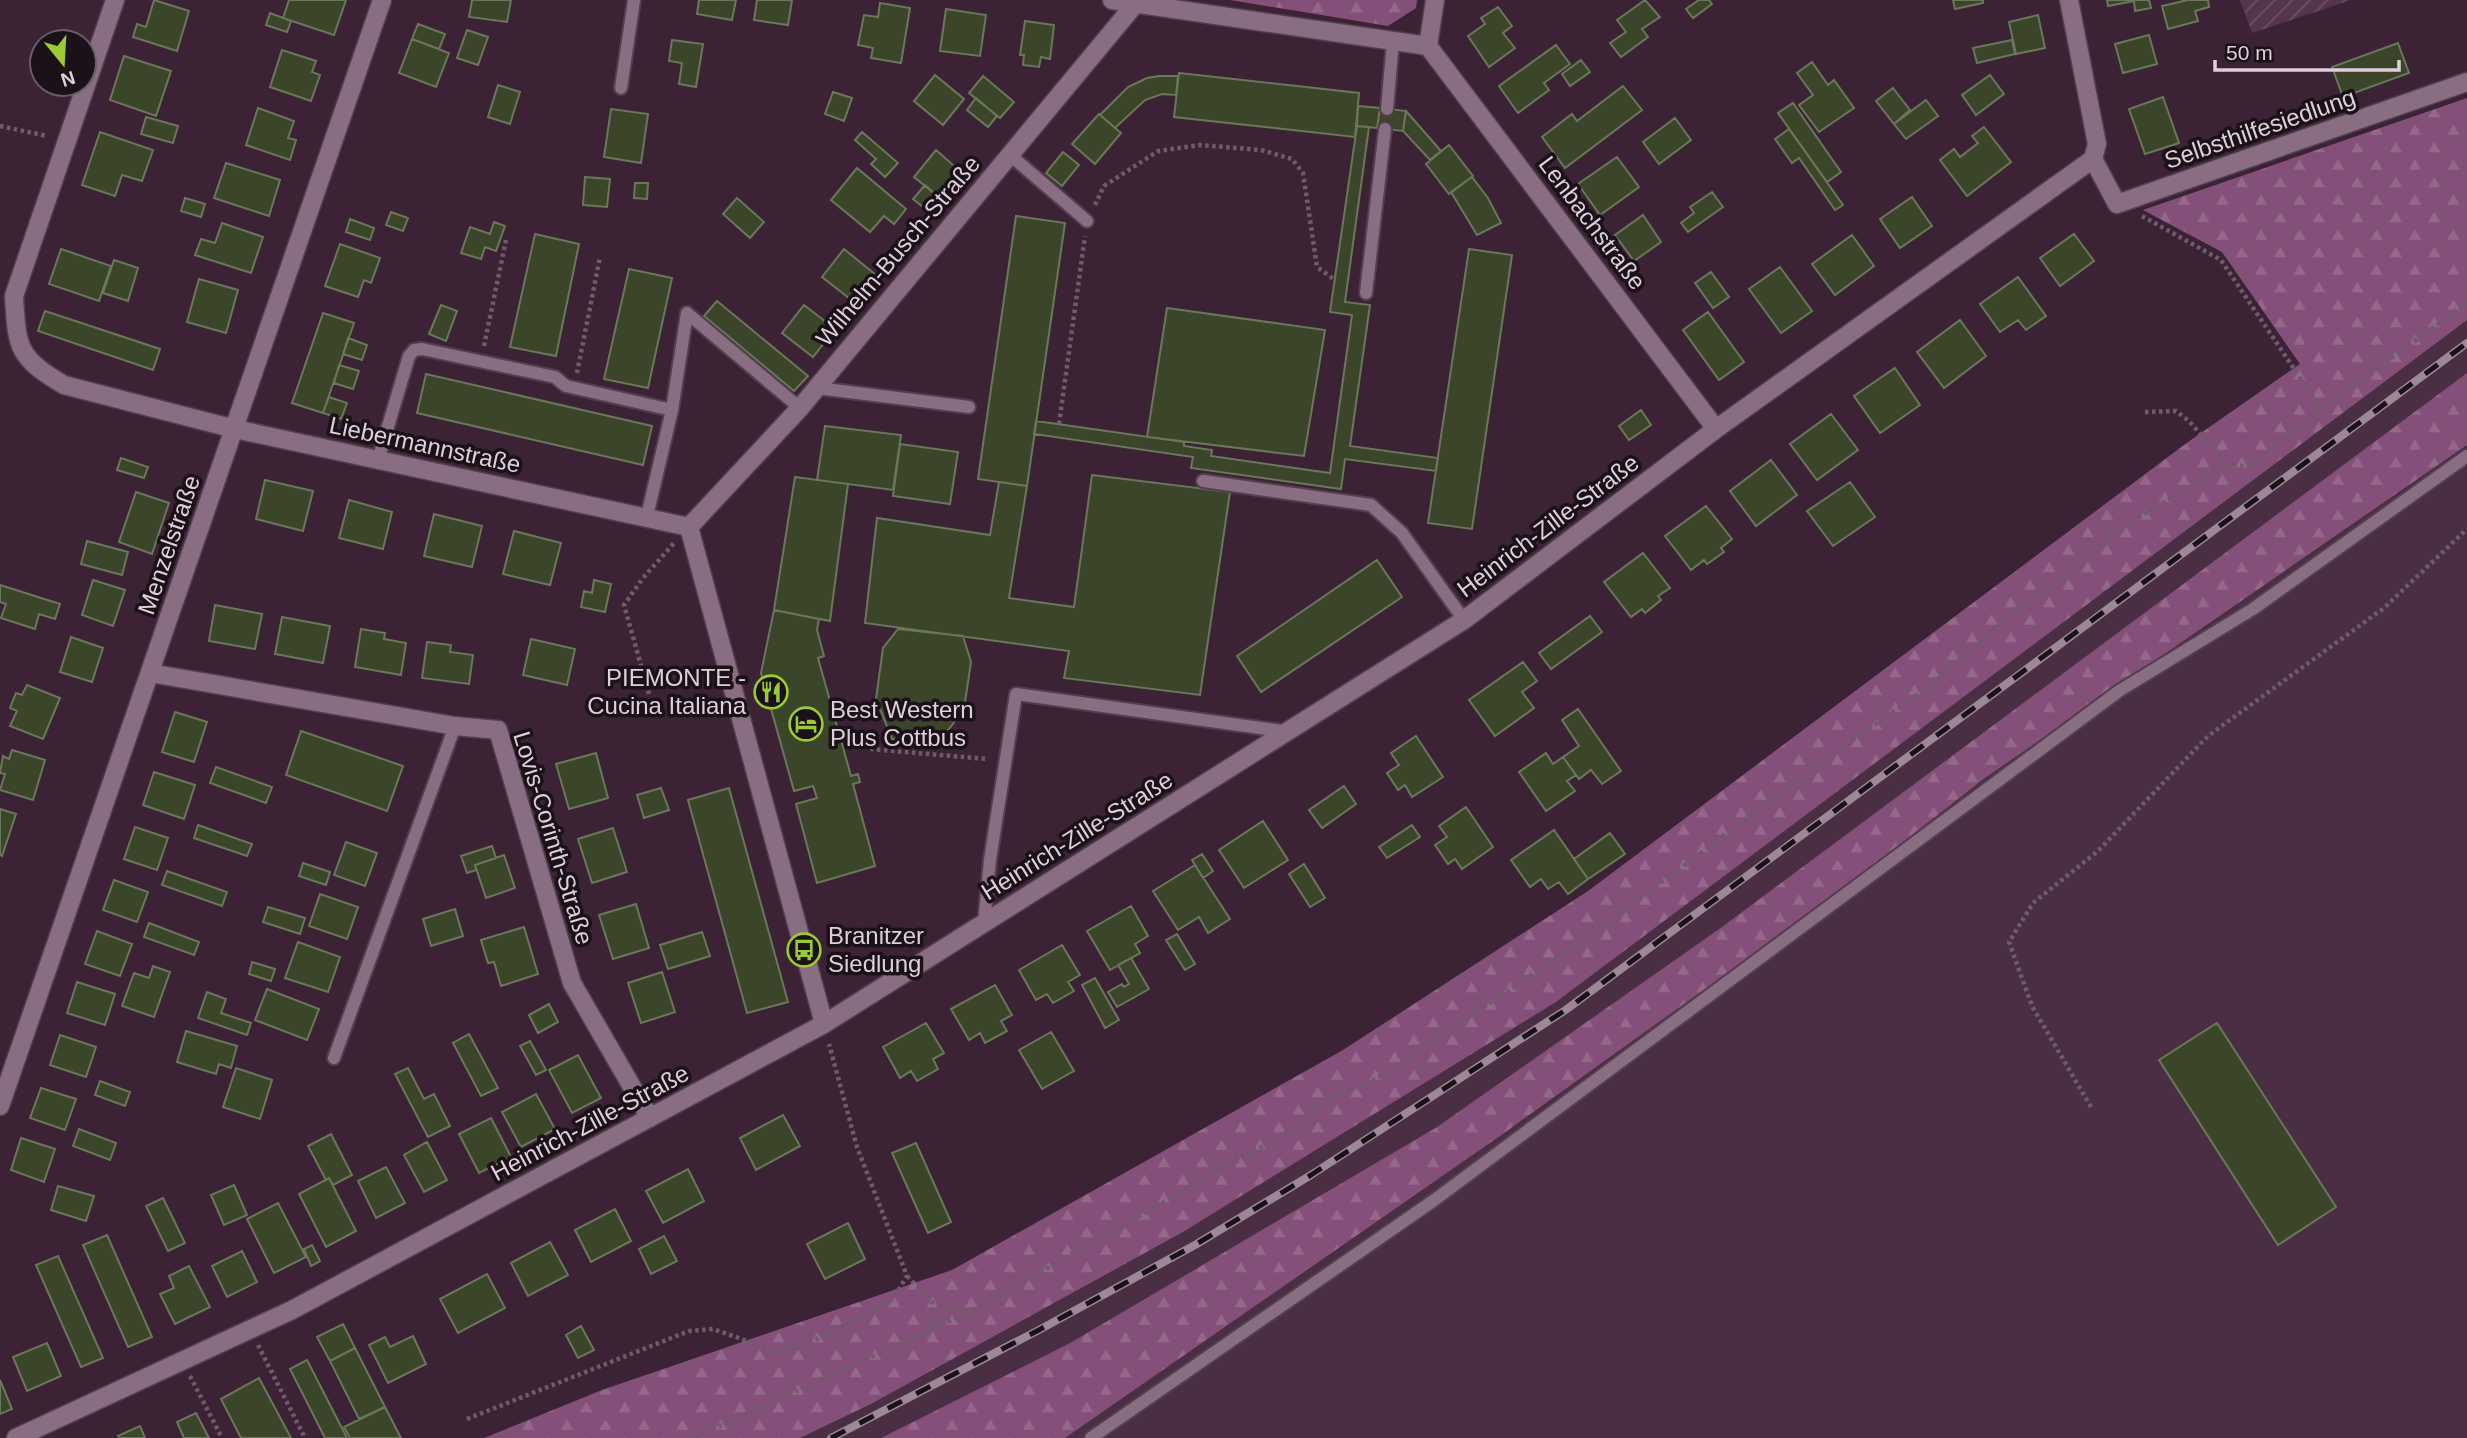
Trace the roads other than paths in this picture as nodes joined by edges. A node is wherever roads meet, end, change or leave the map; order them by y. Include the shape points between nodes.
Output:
1 (115, 0) edge
2 (382, 0) edge
3 (634, 0) edge
4 (1112, 0) edge
5 (1435, 0) edge
6 (2069, 0) edge
7 (1136, 2) edge
8 (1393, 41) junction
9 (1428, 46) junction
10 (2467, 82) edge
11 (621, 88) dead end
12 (1387, 109) dead end
13 (1385, 129) dead end
14 (1010, 155) junction
15 (2092, 159) junction
16 (1087, 221) road end
17 (1366, 293) dead end
18 (817, 388) junction
19 (969, 407) dead end
20 (800, 408) junction
21 (671, 410) junction
22 (235, 429) junction
23 (1716, 429) junction
24 (2467, 456) edge
25 (378, 460) junction
26 (1203, 481) dead end
27 (647, 516) junction
28 (689, 527) junction
29 (1464, 620) junction
30 (150, 673) junction
31 (455, 726) junction
32 (1289, 732) junction
33 (984, 923) junction
34 (824, 1024) junction
35 (334, 1058) dead end
36 (0, 1105) edge
37 (650, 1118) junction
38 (16, 1438) edge
39 (1091, 1438) edge

1 - 22 street, Liebermannstraße via 14,296 16,338 27,358 64,385
2 - 22 street, Menzelstraße
3 - 11 lane
4 - 7 street
5 - 9 street
6 - 15 street via 2097,144
7 - 8 street
7 - 14 street, Wilhelm-Busch-Straße
8 - 9 street
8 - 12 lane
9 - 23 street, Lenbachstraße
10 - 15 street, Selbsthilfesiedlung via 2117,204
13 - 17 lane
14 - 16 lane
14 - 18 street, Wilhelm-Busch-Straße
15 - 23 street, Heinrich-Zille-Straße
18 - 19 lane
18 - 20 street, Wilhelm-Busch-Straße
20 - 21 lane via 687,313
20 - 28 street, Wilhelm-Busch-Straße
21 - 25 lane via 566,386 555,377 414,350
21 - 27 lane
22 - 25 street, Liebermannstraße
22 - 30 street, Menzelstraße
23 - 29 street, Heinrich-Zille-Straße
24 - 39 lane via 2253,609 2119,691 1433,1201
25 - 27 street, Liebermannstraße
26 - 29 lane via 1371,505 1402,533
27 - 28 street, Liebermannstraße
28 - 34 street
29 - 32 street, Heinrich-Zille-Straße
30 - 31 street, Lovis-Corinth-Straße
30 - 36 street, Menzelstraße
31 - 35 lane
31 - 37 street, Lovis-Corinth-Straße via 498,730 572,983
32 - 33 street, Heinrich-Zille-Straße
32 - 33 lane via 1016,694
33 - 34 street, Heinrich-Zille-Straße
34 - 37 street, Heinrich-Zille-Straße
37 - 38 street, Heinrich-Zille-Straße via 292,1310

